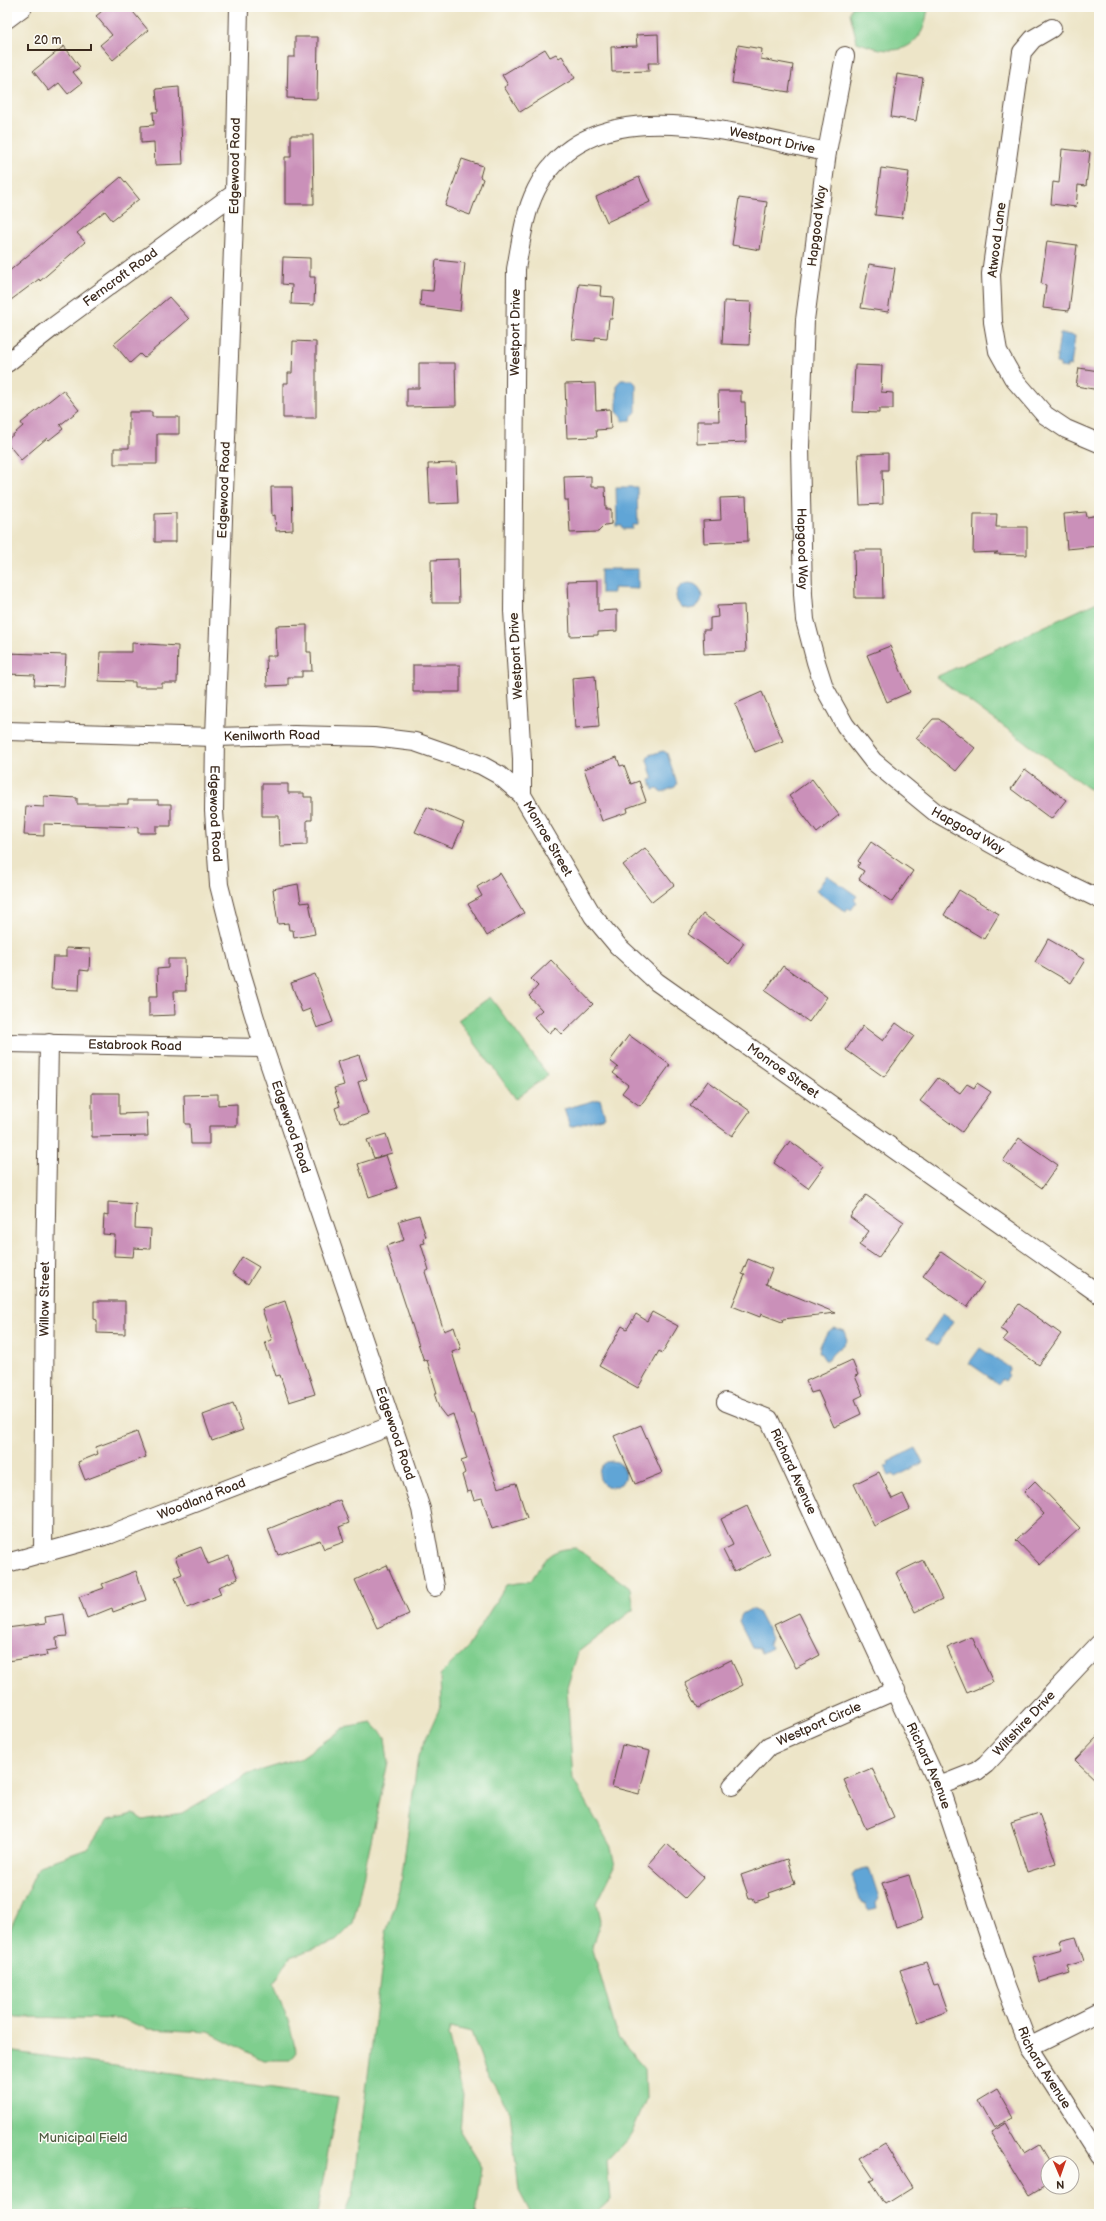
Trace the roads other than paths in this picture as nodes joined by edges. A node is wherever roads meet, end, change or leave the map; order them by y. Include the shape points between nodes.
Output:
1 (23, 7) edge
2 (240, 7) edge
3 (7, 19) edge
4 (1052, 28) dead end
5 (845, 56) dead end
6 (827, 152) junction
7 (235, 193) junction
8 (7, 363) edge
9 (1099, 443) edge
10 (7, 731) edge
11 (215, 736) junction
12 (522, 795) junction
13 (1099, 899) edge
14 (7, 1042) edge
15 (49, 1043) junction
16 (264, 1048) junction
17 (1099, 1294) edge
18 (726, 1402) dead end
19 (393, 1425) junction
20 (43, 1554) junction
21 (7, 1563) edge
22 (435, 1587) dead end
23 (1099, 1644) edge
24 (896, 1690) junction
25 (732, 1786) dead end
26 (939, 1786) junction
27 (1099, 2012) edge
28 (1029, 2047) junction
29 (1099, 2156) edge

1 - 3 street
2 - 7 street, Edgewood Road
4 - 9 street, Atwood Lane via 1033,39 1022,52 991,274 993,322 998,351 1013,378 1044,415 1066,429
5 - 6 street, Hapgood Way
6 - 12 street, Westport Drive via 696,127 661,124 623,127 607,130 579,143 558,159 536,190 524,222 516,269 513,611
6 - 13 street, Hapgood Way via 805,320 800,446 805,620 824,687 845,725 873,761 935,812 1029,865
7 - 8 street, Ferncroft Road
7 - 11 street, Edgewood Road
10 - 11 street, Kenilworth Road
11 - 12 street, Kenilworth Road via 367,737 415,742 481,765 499,775
11 - 16 street, Edgewood Road via 214,811 219,885
12 - 17 street, Monroe Street via 593,916 618,946 657,982
14 - 15 street, Estabrook Road
15 - 16 street, Estabrook Road
15 - 20 street, Willow Street
16 - 19 street, Edgewood Road
18 - 24 street, Richard Avenue via 769,1419
19 - 20 street, Woodland Road via 111,1534
19 - 22 street, Edgewood Road via 421,1509
20 - 21 street, Woodland Road
23 - 26 street, Wiltshire Drive via 986,1764
24 - 25 street, Westport Circle via 769,1746
24 - 26 street, Richard Avenue
26 - 28 street, Richard Avenue via 1004,1984
27 - 28 street
28 - 29 street, Richard Avenue

